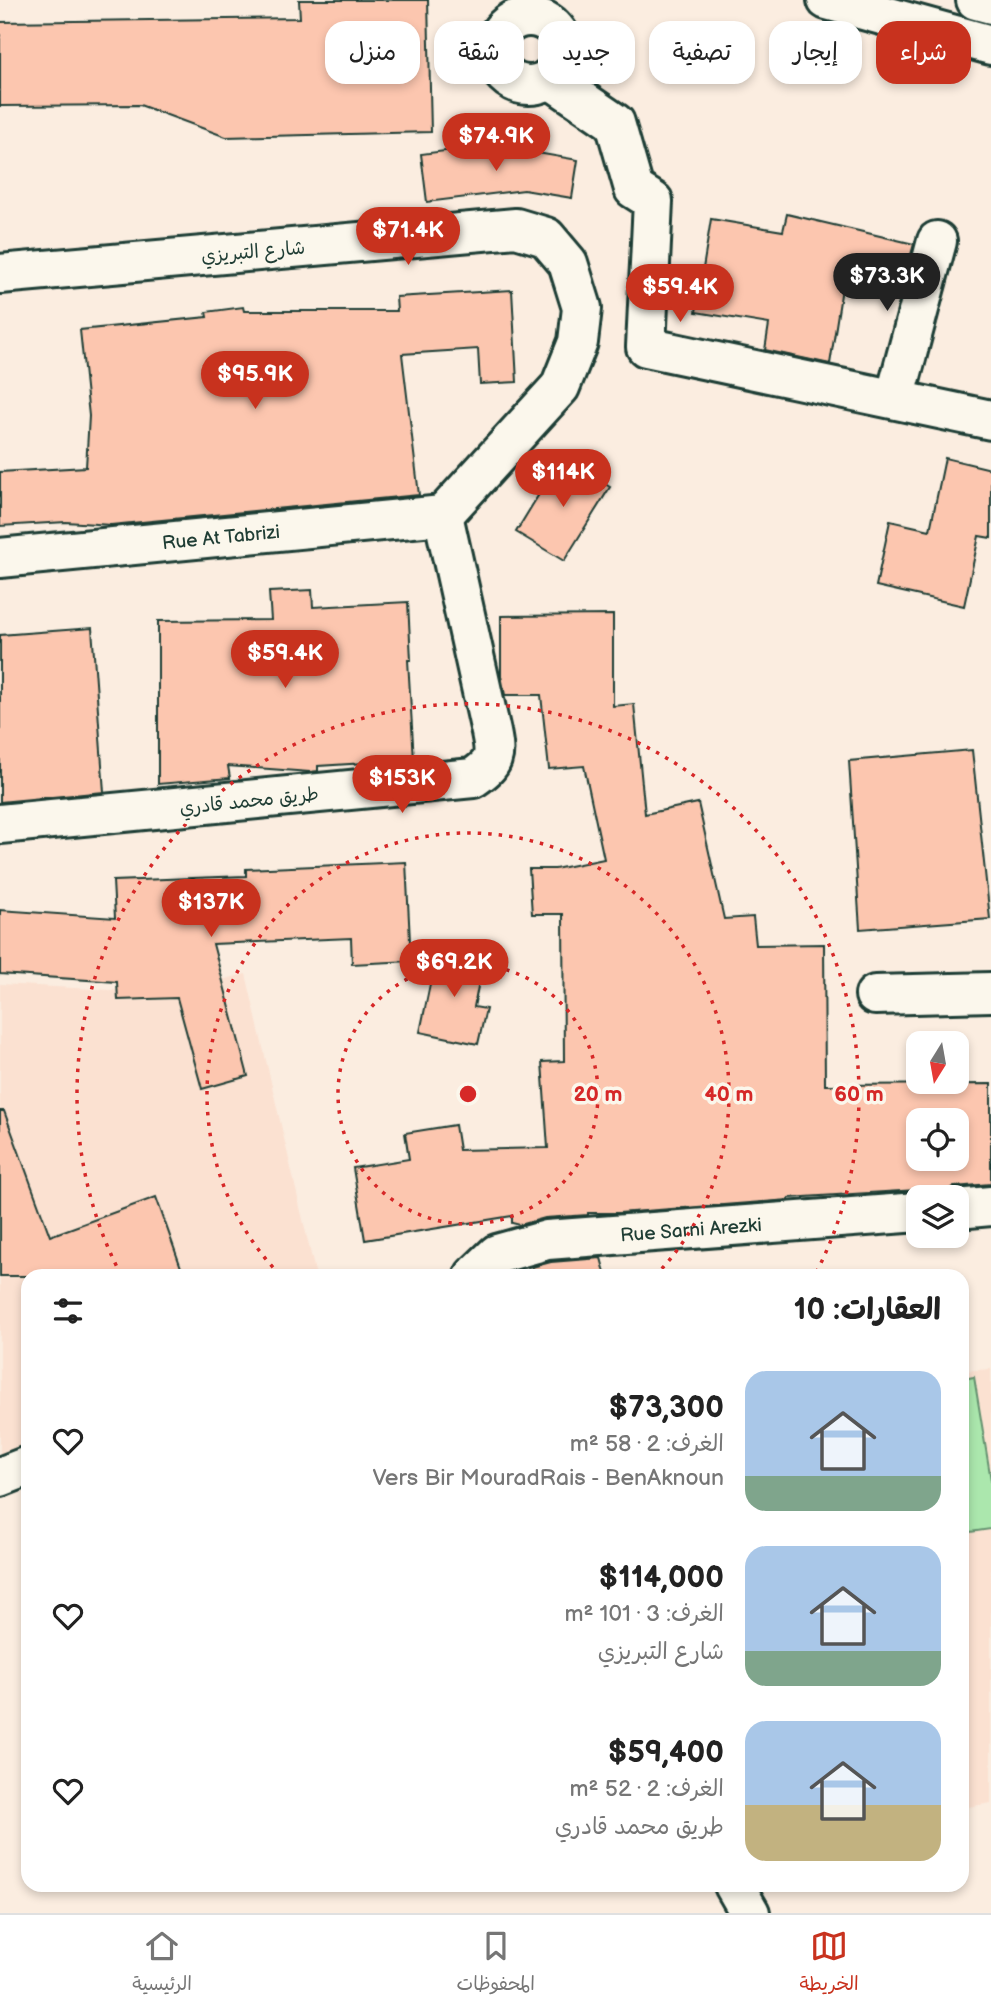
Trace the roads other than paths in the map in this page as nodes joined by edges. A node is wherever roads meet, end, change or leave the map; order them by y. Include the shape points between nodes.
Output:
1 (827, 0) edge
2 (976, 0) edge
3 (991, 4) edge
4 (501, 11) edge
5 (541, 21) edge
6 (991, 45) edge
7 (539, 84) edge
8 (558, 84) edge
9 (937, 241) dead end
10 (0, 274) edge
11 (895, 399) junction
12 (991, 419) edge
13 (443, 515) junction
14 (0, 558) edge
15 (0, 824) edge
16 (991, 992) edge
17 (875, 995) dead end
18 (991, 1206) edge
19 (969, 1208) edge
20 (906, 1213) edge
21 (481, 1269) edge
22 (21, 1469) edge
23 (0, 1477) edge
24 (738, 1892) edge
25 (750, 1913) edge

1 - 6 main road
2 - 3 main road
4 - 5 main road
4 - 7 main road via 504,27 495,48 500,69 517,83
8 - 11 main road via 615,123 634,189 653,201 646,347
9 - 11 main road
10 - 13 main road, شارع التبريزي via 516,228 546,237 568,263 582,308 578,342 560,387
11 - 12 main road
13 - 14 main road, Rue At Tabrizi
13 - 15 main road, طريق محمد قادري via 491,732 494,749 489,767 473,778
16 - 17 main road
18 - 19 main road
20 - 21 main road, Rue Sarni Arezki via 547,1240 497,1254
22 - 23 main road
24 - 25 main road

